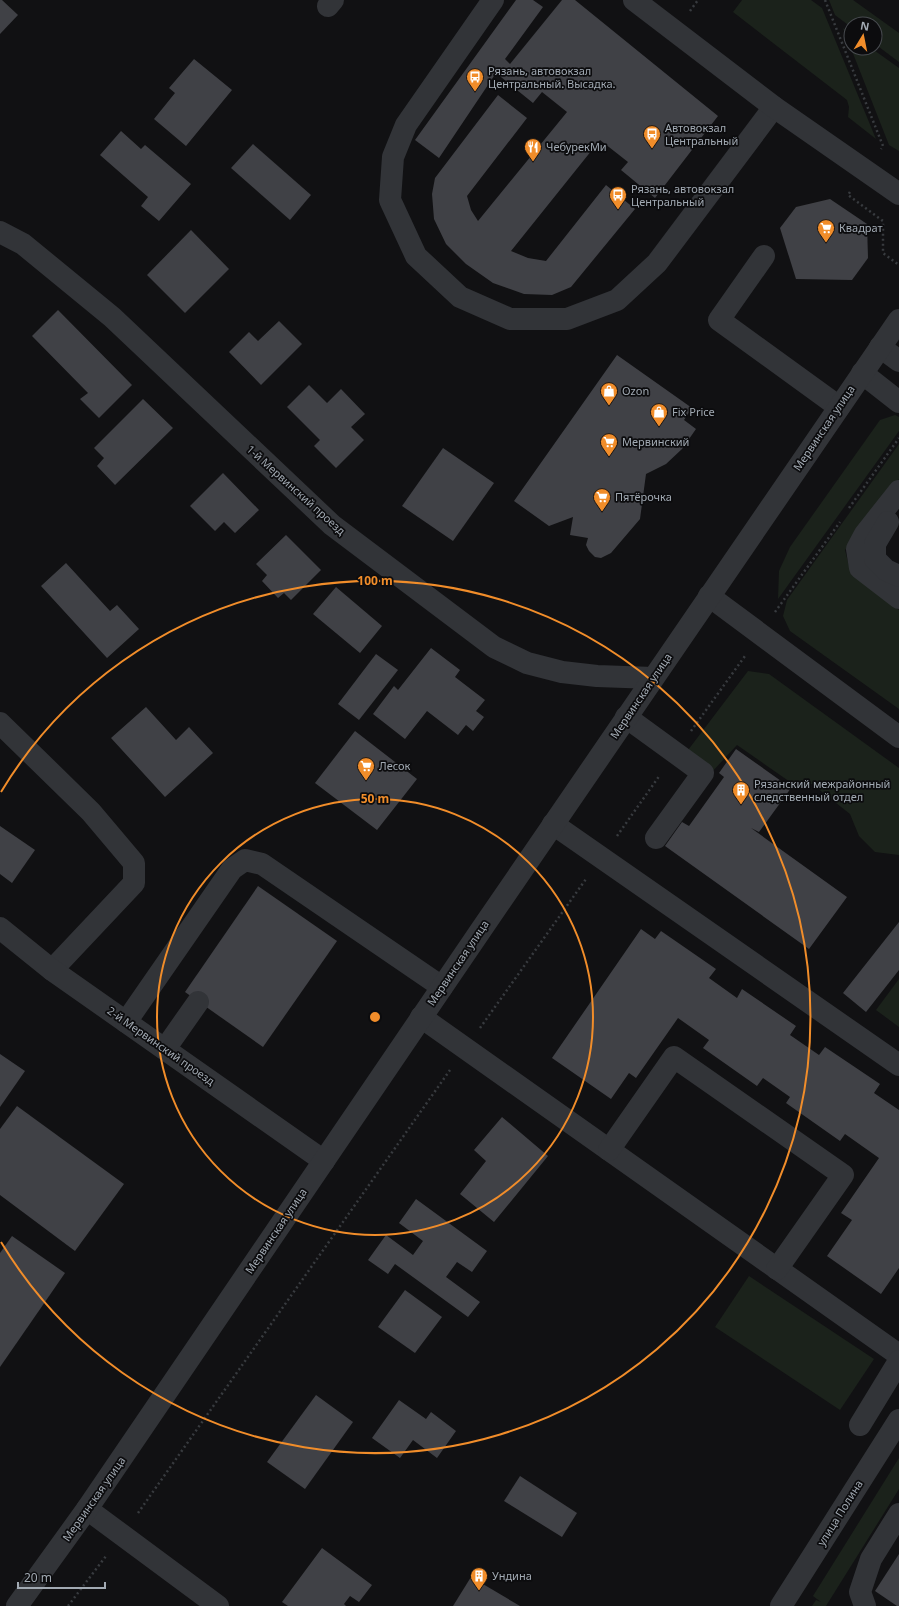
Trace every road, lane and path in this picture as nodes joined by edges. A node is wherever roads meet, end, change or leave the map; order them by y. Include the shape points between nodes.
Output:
1 (493, 0) edge
2 (634, 0) edge
3 (774, 107) junction
4 (899, 194) edge
5 (0, 232) edge
6 (764, 256) dead end
7 (899, 320) edge
8 (880, 347) junction
9 (899, 361) edge
10 (862, 373) junction
11 (899, 402) edge
12 (839, 407) junction
13 (899, 438) edge
14 (899, 491) edge
15 (899, 507) edge
16 (848, 510) dead end
17 (844, 516) dead end
18 (899, 576) edge
19 (710, 596) junction
20 (899, 598) edge
21 (760, 633) junction
22 (653, 678) junction
23 (626, 717) junction
24 (0, 723) edge
25 (899, 737) edge
26 (676, 753) junction
27 (553, 824) junction
28 (656, 838) dead end
29 (600, 859) junction
30 (0, 928) edge
31 (52, 970) junction
32 (442, 987) junction
33 (198, 1002) dead end
34 (422, 1017) junction
35 (126, 1022) junction
36 (465, 1048) junction
37 (165, 1049) junction
38 (899, 1065) edge
39 (609, 1150) junction
40 (324, 1161) junction
41 (777, 1269) junction
42 (899, 1355) edge
43 (899, 1361) edge
44 (899, 1420) edge
45 (860, 1425) dead end
46 (87, 1509) junction
47 (899, 1514) edge
48 (122, 1535) junction
49 (17, 1606) edge
50 (68, 1606) edge
51 (218, 1606) edge
52 (781, 1606) edge
53 (865, 1606) edge

1 - 3 street via 406,125 393,157 390,200 416,256 460,297 510,319 567,319 617,300 657,263
2 - 3 street
3 - 4 street
5 - 22 street, 1-й Мервинский проезд via 23,244 112,317 332,526 494,647 527,662 562,672
6 - 12 street via 719,320
7 - 8 street, Мервинская улица
8 - 9 street
8 - 10 street, Мервинская улица
10 - 11 street
10 - 12 street, Мервинская улица
12 - 19 street, Мервинская улица
13 - 16 path
14 - 20 street via 857,549 860,568
15 - 18 street via 875,544 875,559 886,570
17 - 21 path
19 - 21 street
19 - 22 street, Мервинская улица
21 - 25 street
21 - 26 path
22 - 23 street, Мервинская улица
23 - 26 street
23 - 27 street, Мервинская улица
24 - 31 street via 91,812 134,863 134,883
26 - 28 street via 703,773
26 - 29 path
27 - 29 street
27 - 32 street, Мервинская улица
29 - 36 path
29 - 38 street
30 - 31 street, 2-й Мервинский проезд
31 - 35 street, 2-й Мервинский проезд
32 - 34 street, Мервинская улица
32 - 35 street via 262,864 245,860 232,869
33 - 37 street
34 - 36 street
34 - 40 street, Мервинская улица
35 - 37 street, 2-й Мервинский проезд
36 - 39 street
36 - 48 path
37 - 40 street, 2-й Мервинский проезд
39 - 41 street
39 - 41 street via 674,1057 843,1175
40 - 46 street, Мервинская улица
41 - 42 street
43 - 45 street
44 - 52 street, улица Полина
46 - 48 street
46 - 49 street, Мервинская улица
47 - 53 street via 871,1558 860,1592
48 - 50 path
48 - 51 street

